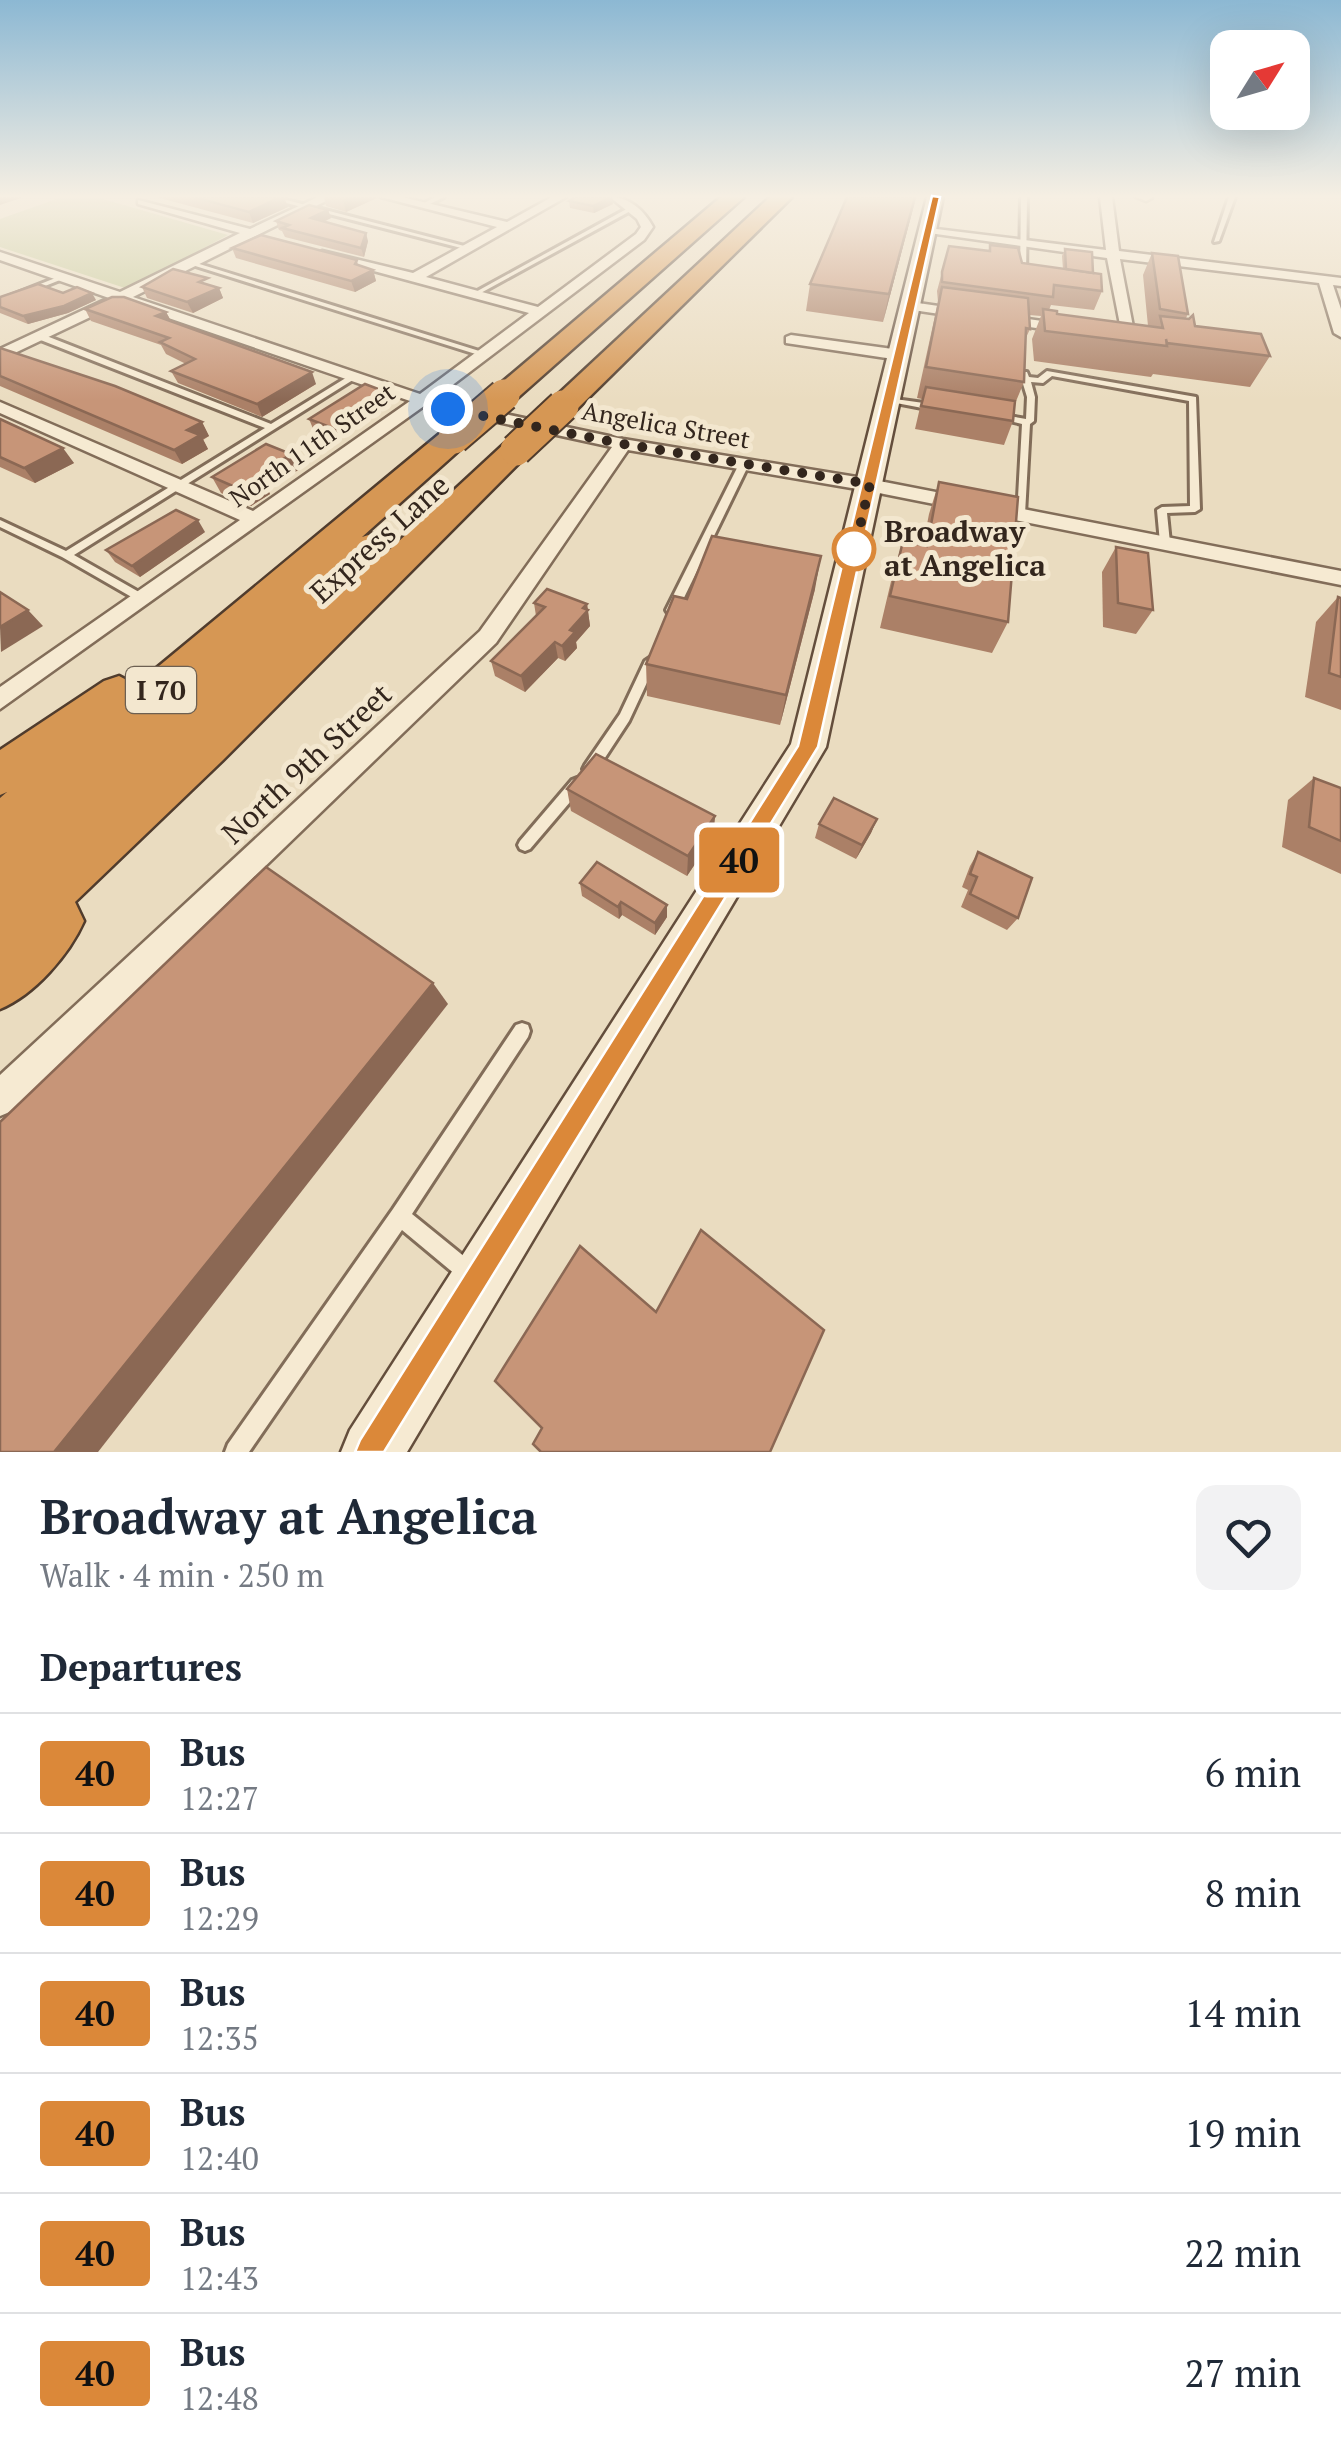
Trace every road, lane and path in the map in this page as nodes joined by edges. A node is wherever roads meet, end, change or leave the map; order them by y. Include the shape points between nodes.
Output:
1 (25, 265) edge
2 (187, 265) edge
3 (196, 265) edge
4 (366, 265) edge
5 (438, 265) edge
6 (528, 265) edge
7 (603, 265) edge
8 (668, 265) edge
9 (684, 265) edge
10 (700, 265) edge
11 (921, 265) edge
12 (1023, 265) edge
13 (1114, 265) edge
14 (1200, 265) edge
15 (63, 277) junction
16 (414, 278) junction
17 (1333, 281) edge
18 (1034, 283) edge
19 (1101, 291) edge
20 (1118, 293) junction
21 (475, 294) junction
22 (126, 298) junction
23 (0, 302) edge
24 (912, 306) junction
25 (540, 312) junction
26 (1024, 323) junction
27 (1340, 329) edge
28 (1094, 332) edge
29 (1111, 335) edge
30 (41, 337) junction
31 (1076, 339) edge
32 (791, 340) dead end
33 (485, 354) junction
34 (0, 355) edge
35 (900, 356) junction
36 (1024, 360) edge
37 (352, 378) junction
38 (1024, 379) junction
39 (891, 400) junction
40 (533, 401) junction
41 (422, 402) junction
42 (0, 407) edge
43 (955, 410) edge
44 (991, 416) edge
45 (1026, 422) junction
46 (272, 428) junction
47 (485, 444) junction
48 (623, 444) junction
49 (744, 464) junction
50 (870, 484) junction
51 (177, 486) junction
52 (1020, 514) junction
53 (255, 519) junction
54 (0, 523) edge
55 (1166, 543) junction
56 (322, 551) junction
57 (66, 554) junction
58 (1341, 578) edge
59 (142, 599) junction
60 (668, 618) edge
61 (655, 651) edge
62 (1, 699) edge
63 (206, 748) junction
64 (0, 775) edge
65 (0, 828) edge
66 (525, 845) dead end
67 (0, 879) edge
68 (0, 938) edge
69 (0, 981) edge
70 (522, 1031) dead end
71 (0, 1099) edge
72 (400, 1216) junction
73 (479, 1280) junction
74 (236, 1452) edge
75 (372, 1452) edge

1 - 15 street, Angelica Street
2 - 22 street
3 - 33 lane
4 - 16 street
5 - 16 street
6 - 21 lane
7 - 25 street, North 11th Street
8 - 40 highway, I 70
9 - 40 highway
10 - 40 highway, I 70
11 - 24 main road
12 - 18 lane via 1022,278
13 - 20 street
14 - 17 street
15 - 22 street, Angelica Street
15 - 23 lane
16 - 21 street
17 - 27 street
19 - 20 lane
20 - 29 street via 1132,341
21 - 25 street
22 - 30 street
22 - 37 street, Angelica Street
24 - 26 street
24 - 35 main road
25 - 33 street, North 11th Street
26 - 28 street
26 - 31 lane via 1024,332
30 - 34 street
30 - 46 lane
32 - 35 street
33 - 41 street, North 11th Street
35 - 39 main road
36 - 38 lane
37 - 41 street, Angelica Street
37 - 46 lane
38 - 45 lane via 1031,397
38 - 55 lane via 1050,373 1193,399 1196,509 1162,510
39 - 43 lane
39 - 50 main road
40 - 47 highway, I 70, bridge
40 - 47 highway, I 70, bridge
41 - 48 street, Angelica Street
41 - 53 street, North 11th Street
42 - 51 street
44 - 45 lane
45 - 52 lane
46 - 51 lane
47 - 56 highway, I 70
47 - 63 highway, I 70
47 - 67 highway, Express Lane
48 - 49 street, Angelica Street
48 - 71 street, North 9th Street via 488,637
49 - 50 street, Angelica Street
49 - 60 lane
50 - 52 street, Angelica Street
50 - 73 main road via 808,747
51 - 53 street
51 - 57 lane
52 - 55 street, Angelica Street
53 - 59 street, North 11th Street
54 - 57 lane
55 - 58 street, Angelica Street
56 - 64 highway
56 - 65 highway, I 70
57 - 59 lane
59 - 62 street, North 11th Street
61 - 66 lane via 612,742
63 - 68 highway, I 70
63 - 69 highway via 143,830
70 - 72 lane
72 - 73 lane
72 - 74 lane
73 - 75 main road

